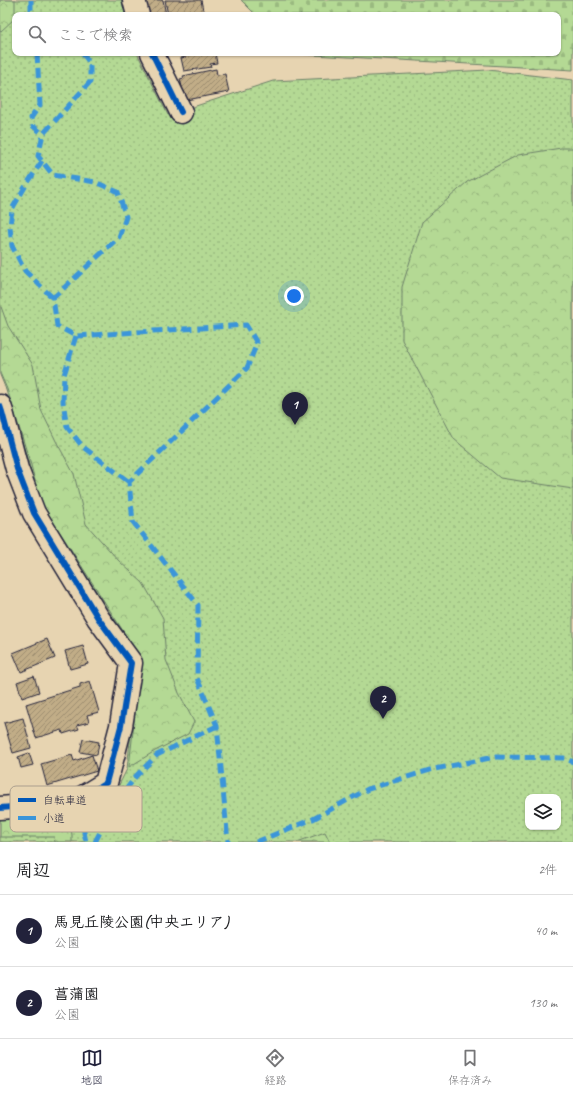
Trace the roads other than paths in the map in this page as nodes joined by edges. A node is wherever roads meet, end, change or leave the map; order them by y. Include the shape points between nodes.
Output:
1 (134, 0) edge
2 (137, 12) edge
3 (153, 56) edge
4 (181, 112) dead end
5 (0, 406) edge
6 (101, 786) edge
7 (10, 807) edge
8 (0, 808) edge

1 - 2 street
3 - 4 street
5 - 6 street via 17,469 34,512 98,618 131,663 121,726 106,783
7 - 8 street

